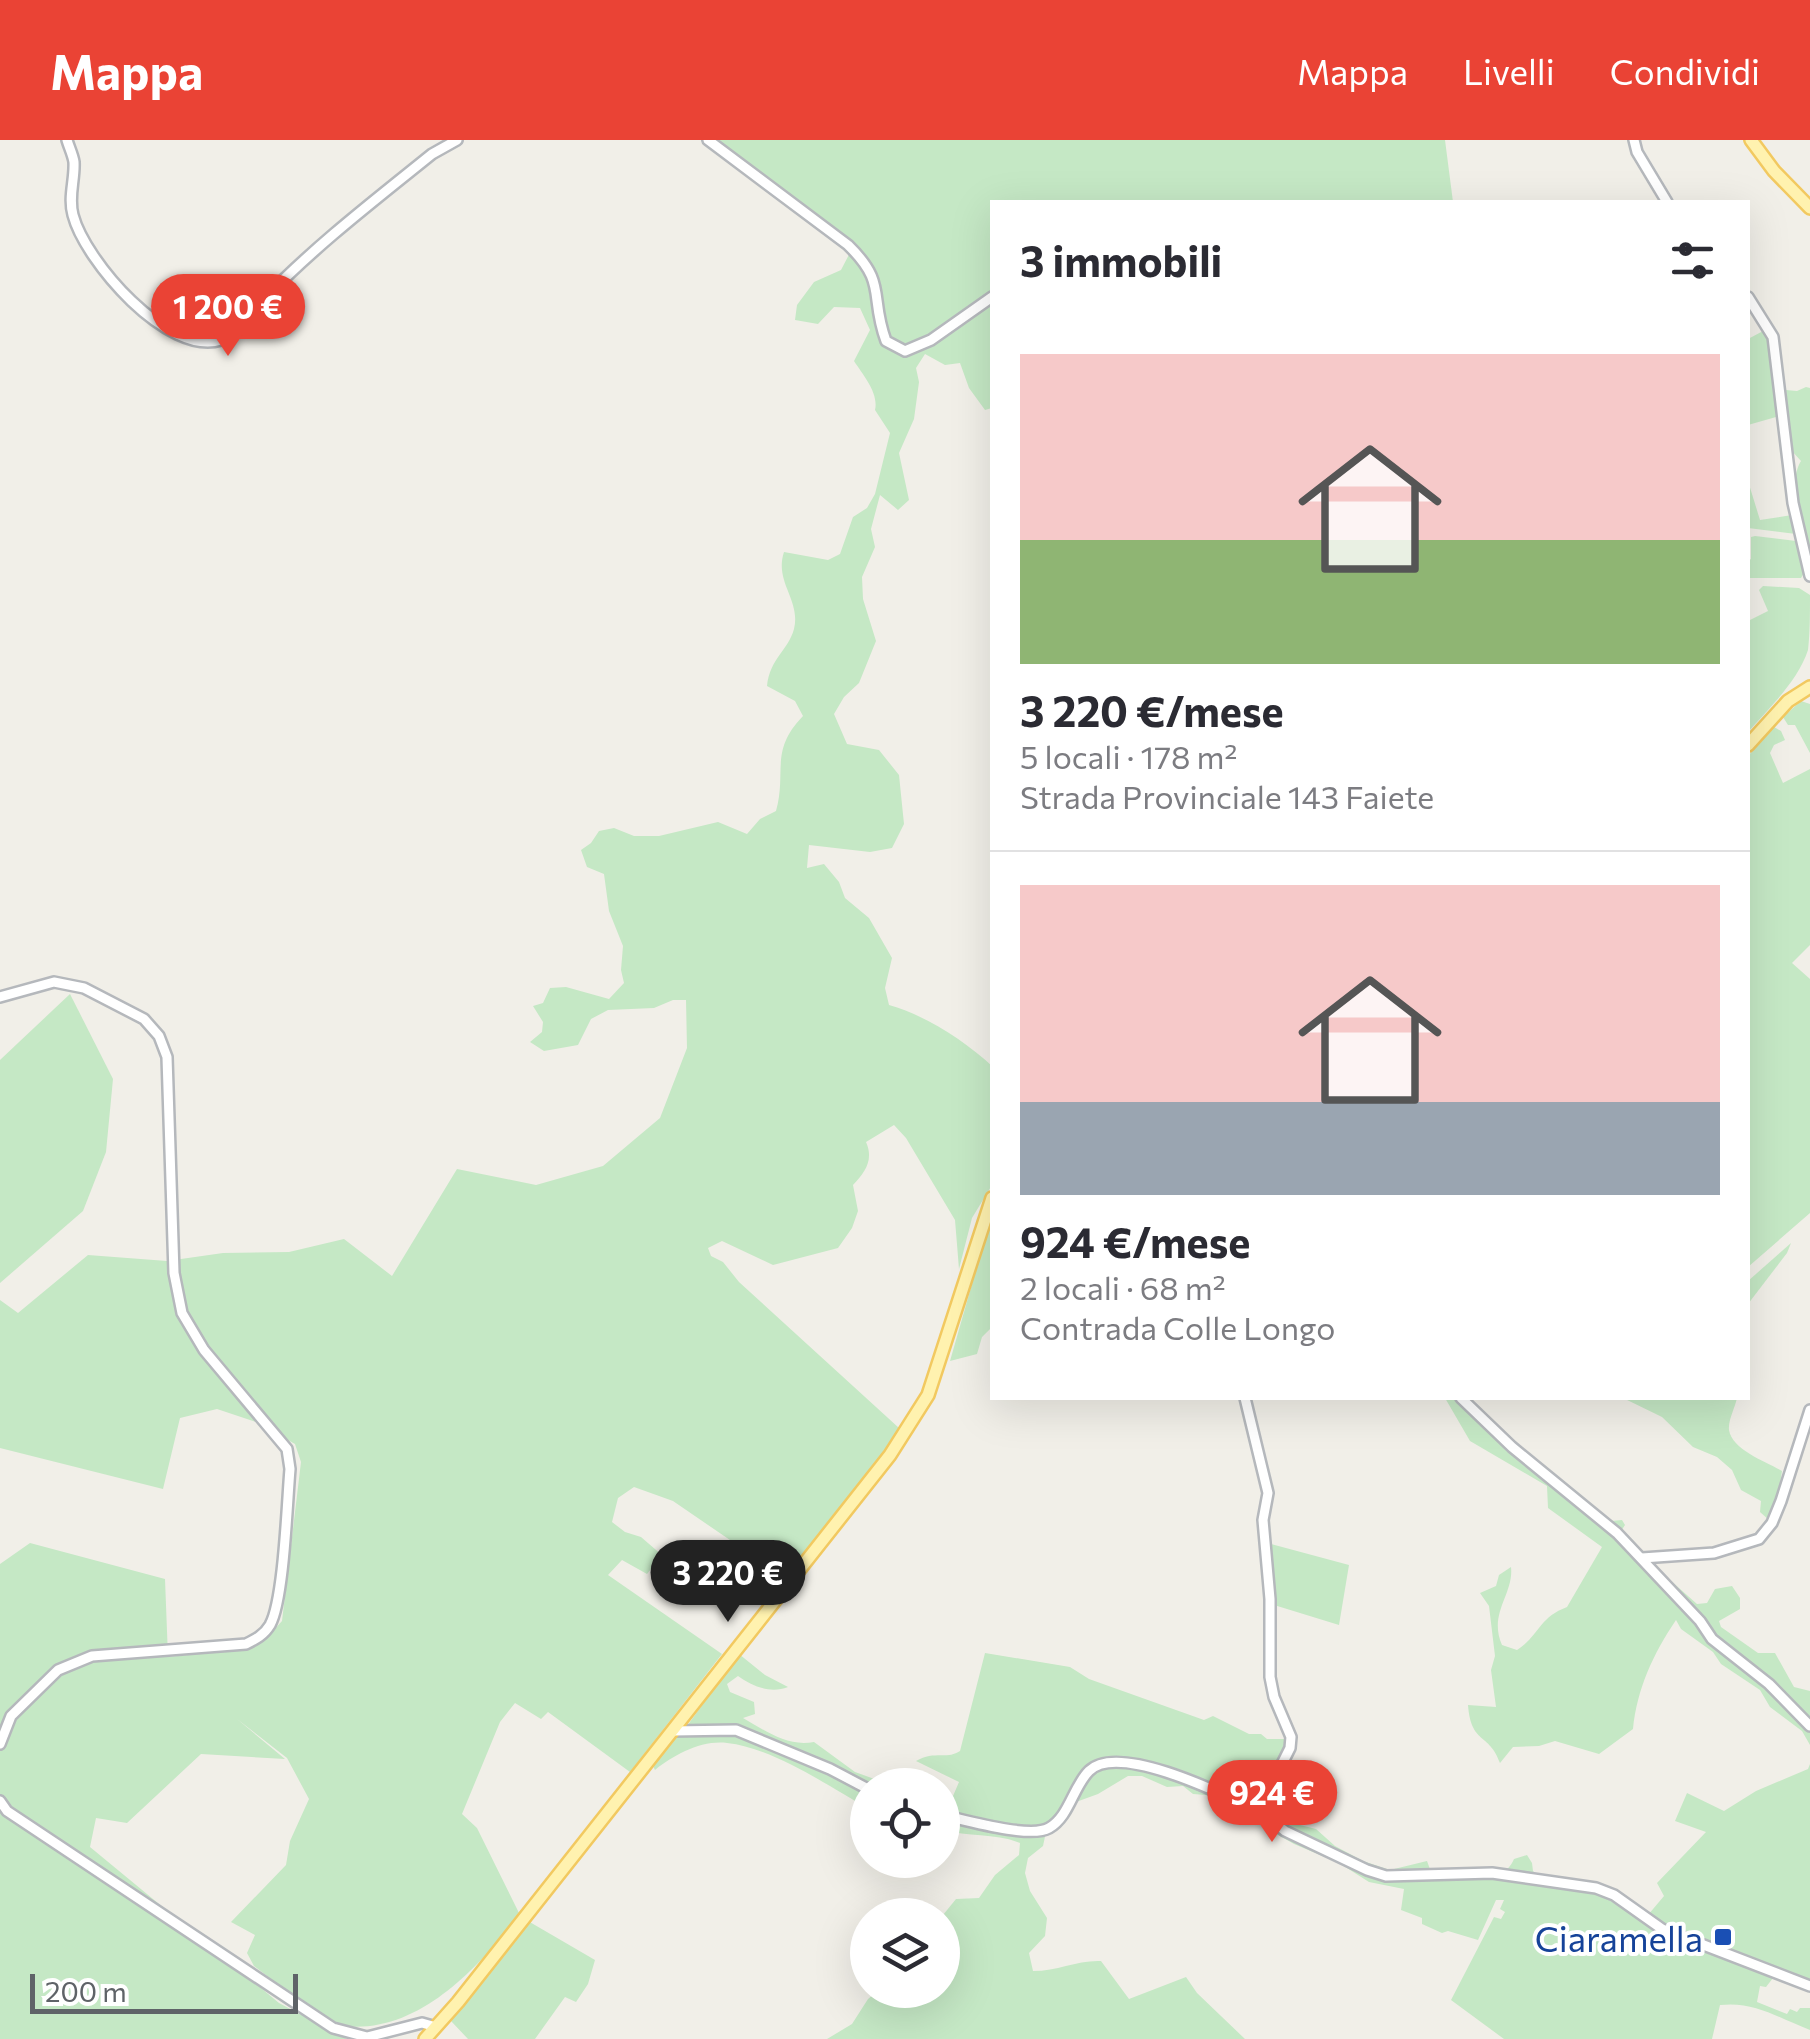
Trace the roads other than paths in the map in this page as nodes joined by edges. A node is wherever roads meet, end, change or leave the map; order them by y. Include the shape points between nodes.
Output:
1 (67, 140) edge
2 (458, 140) edge
3 (708, 140) edge
4 (1634, 140) edge
5 (1750, 140) edge
6 (1666, 200) edge
7 (1810, 208) edge
8 (990, 297) edge
9 (1750, 300) edge
10 (1810, 576) edge
11 (1810, 687) edge
12 (1750, 743) edge
13 (0, 996) edge
14 (990, 1204) edge
15 (1245, 1400) edge
16 (1464, 1400) edge
17 (1810, 1410) edge
18 (1642, 1558) junction
19 (1810, 1726) edge
20 (672, 1731) junction
21 (0, 1744) edge
22 (850, 1780) edge
23 (0, 1801) edge
24 (1262, 1813) junction
25 (960, 1818) edge
26 (1810, 1986) edge
27 (436, 2028) junction
28 (425, 2039) edge

1 - 2 street via 74,162 72,215 98,262 141,313 204,343 238,329 296,266
3 - 8 street via 865,262 876,282 886,340 905,351
4 - 6 street
5 - 7 main road
9 - 10 street via 1773,337 1793,504
11 - 12 main road
13 - 21 street via 54,982 84,988 144,1018 159,1036 167,1057 174,1273 182,1313 204,1350 287,1449 290,1469 278,1594 262,1636 246,1644 92,1656 58,1670 12,1716
14 - 20 main road via 928,1395 886,1461
15 - 24 street via 1268,1493 1263,1520 1270,1677 1290,1738
16 - 18 street
17 - 18 street via 1782,1501 1759,1539 1714,1553
18 - 19 street via 1712,1639
20 - 22 street via 736,1730
20 - 27 main road
23 - 27 street via 333,2028 367,2037 422,2023
24 - 25 street via 1190,1781 1108,1761 1088,1772 1048,1829
24 - 26 street via 1386,1876 1492,1874 1596,1888 1662,1929
27 - 28 main road

